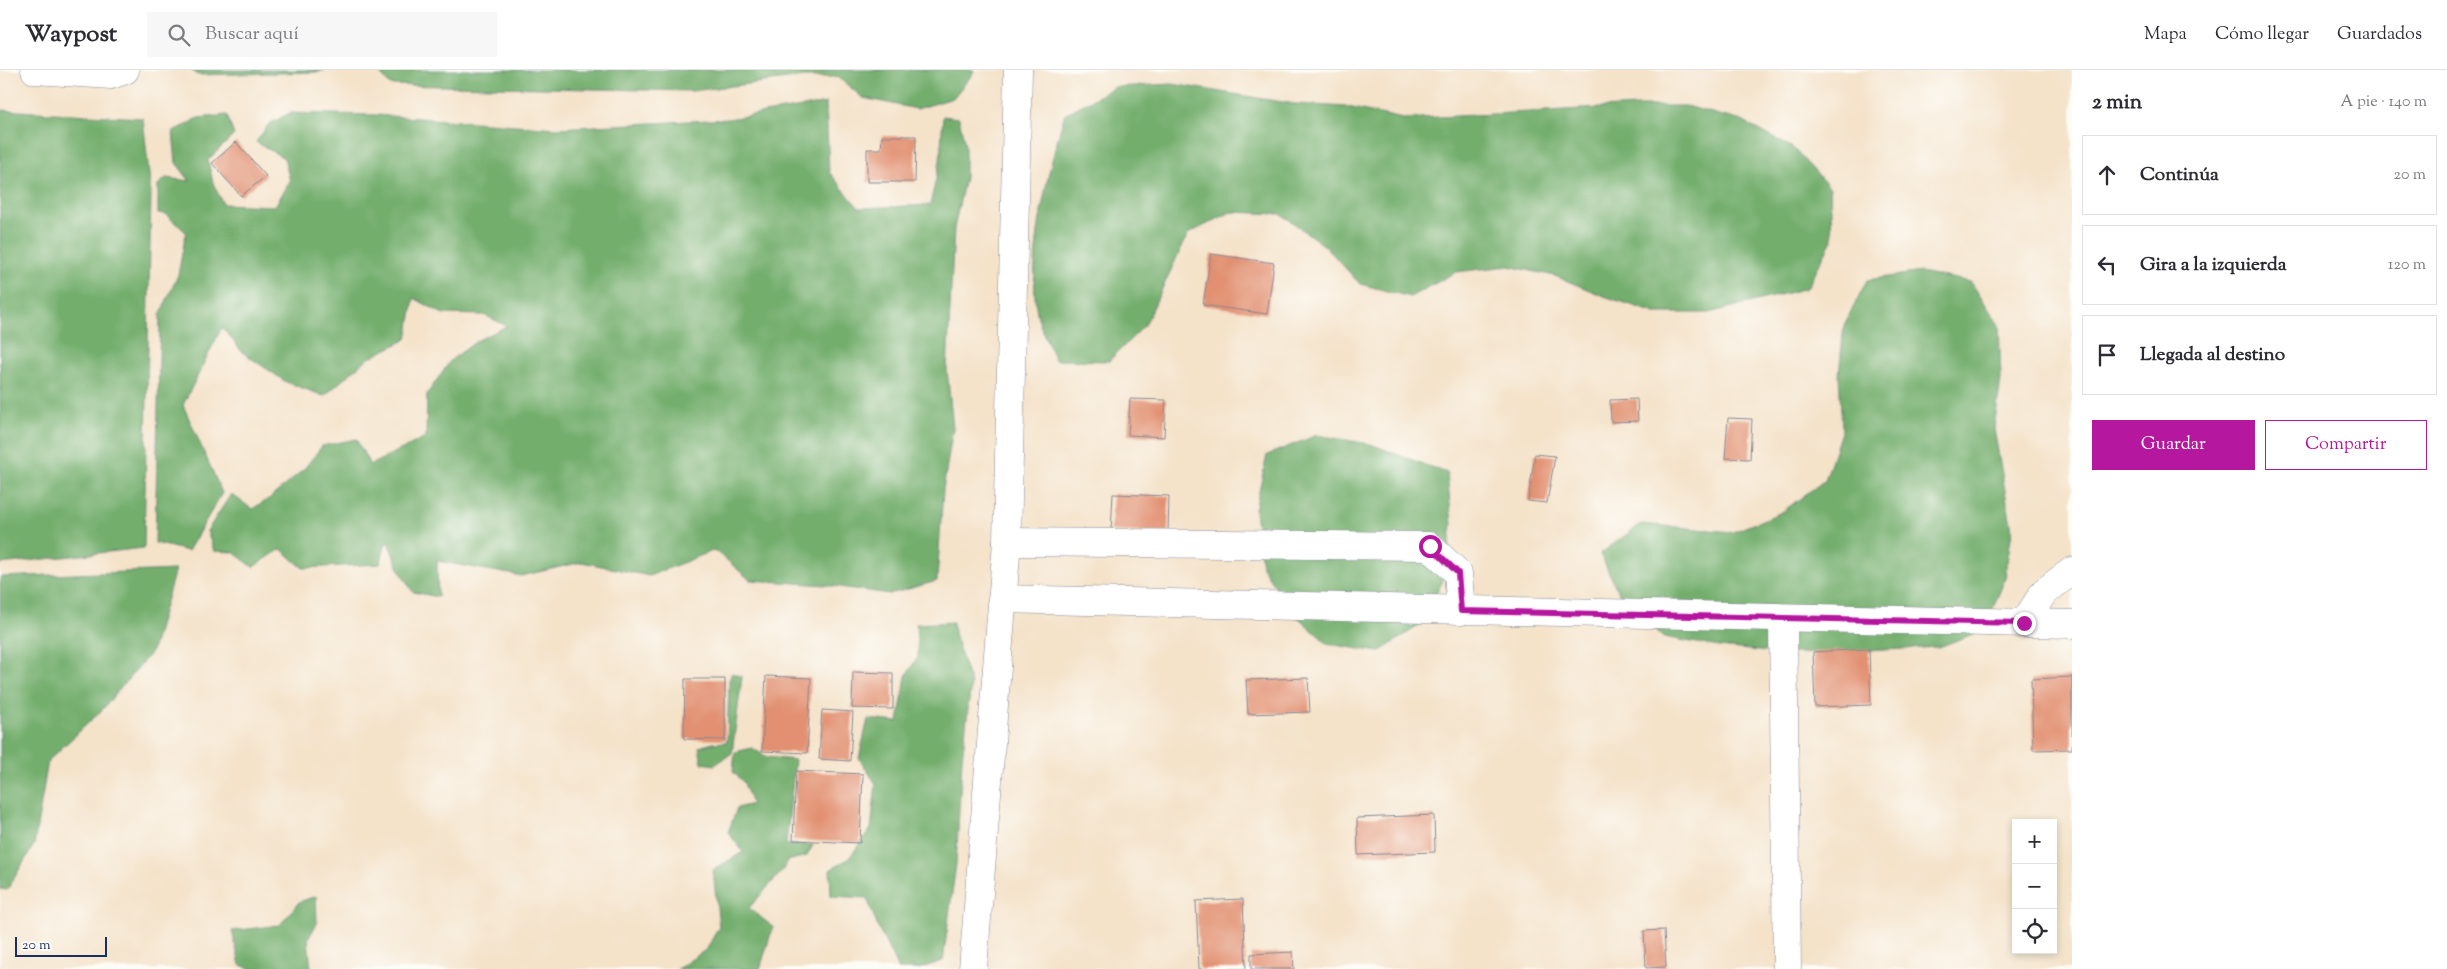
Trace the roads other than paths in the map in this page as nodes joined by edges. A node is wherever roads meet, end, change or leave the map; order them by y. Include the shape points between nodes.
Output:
1 (35, 70) edge
2 (125, 70) edge
3 (1018, 70) edge
4 (1007, 542) junction
5 (2072, 571) edge
6 (1002, 599) junction
7 (1461, 611) junction
8 (1783, 619) junction
9 (2024, 623) junction
10 (2072, 624) edge
11 (973, 969) edge
12 (1787, 969) edge

1 - 2 street via 111,75
3 - 4 street
4 - 6 street
4 - 7 street via 1430,546 1458,573
5 - 9 street via 2044,592
6 - 7 street
6 - 11 street
7 - 8 street
8 - 9 street
8 - 12 street
9 - 10 street

